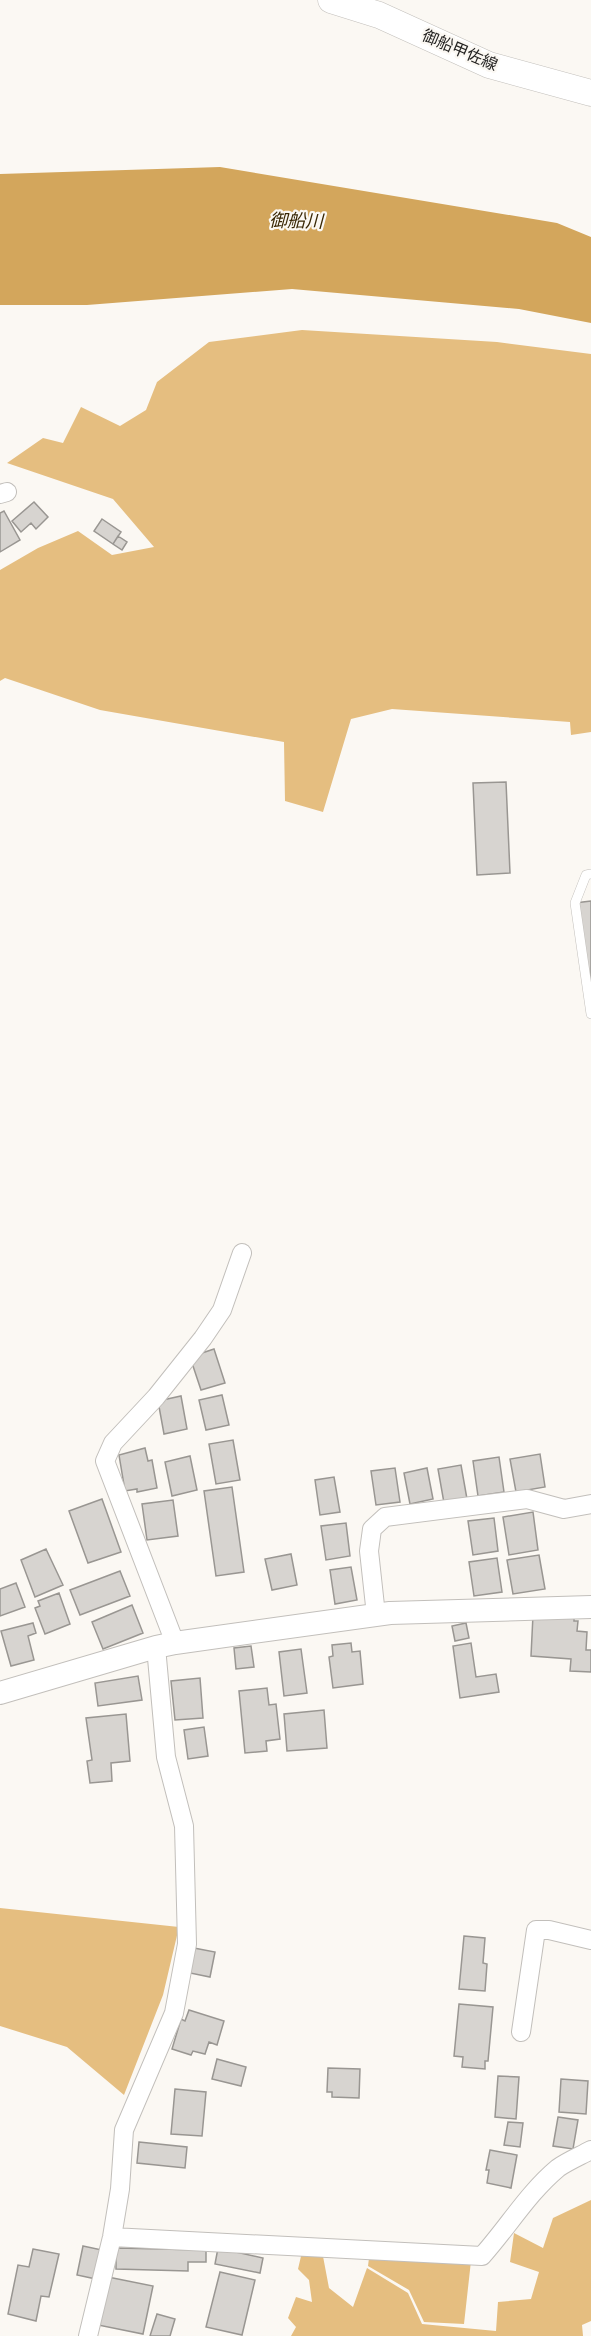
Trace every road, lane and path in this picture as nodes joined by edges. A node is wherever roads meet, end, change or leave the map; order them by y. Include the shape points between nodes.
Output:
1 (331, 0) edge
2 (591, 93) edge
3 (591, 874) edge
4 (591, 1014) edge
5 (242, 1253) dead end
6 (591, 1504) edge
7 (591, 1607) edge
8 (376, 1615) junction
9 (166, 1645) junction
10 (0, 1693) edge
11 (591, 1940) edge
12 (521, 2032) dead end
13 (591, 2151) edge
14 (112, 2237) junction
15 (88, 2336) edge

1 - 2 main road, 御船甲佐線 via 379,15 489,65
3 - 4 lane via 586,875 575,903
5 - 9 street via 222,1310 156,1397 113,1443 105,1461
6 - 8 street via 564,1509 527,1499 385,1517 372,1529 369,1551
7 - 8 street
8 - 9 street
9 - 10 street
9 - 14 street via 166,1757 184,1826 187,1944 174,2013 124,2130
11 - 12 street via 536,1930
13 - 14 street via 560,2167 530,2195 482,2256
14 - 15 street

